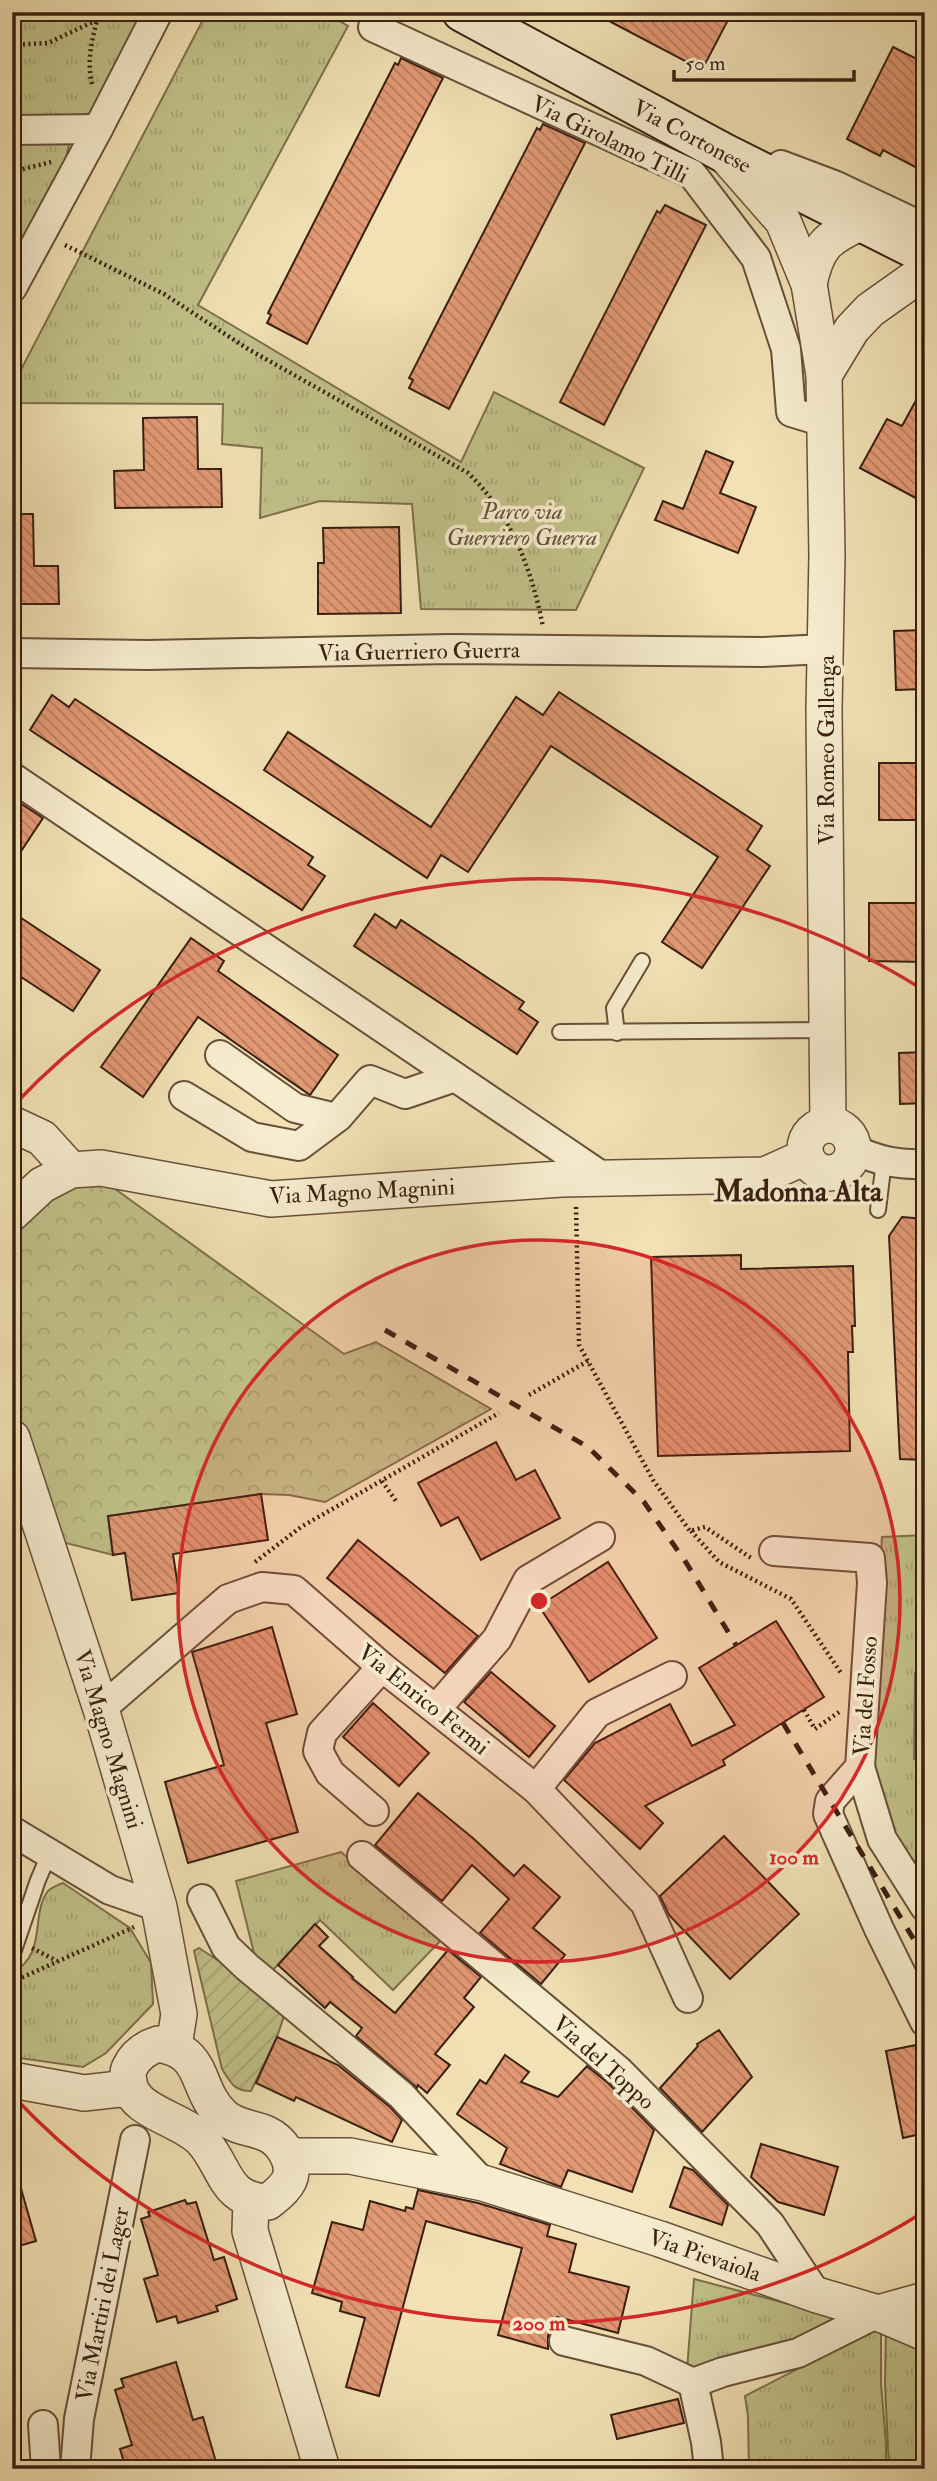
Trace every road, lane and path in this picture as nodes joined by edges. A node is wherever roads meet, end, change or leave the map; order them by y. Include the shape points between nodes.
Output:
1 (102, 12) edge
2 (158, 12) edge
3 (462, 12) edge
4 (97, 20) junction
5 (373, 27) dead end
6 (12, 45) edge
7 (104, 118) junction
8 (12, 130) edge
9 (724, 153) junction
10 (860, 223) junction
11 (925, 228) edge
12 (42, 233) junction
13 (925, 254) edge
14 (925, 271) edge
15 (809, 284) junction
16 (12, 288) edge
17 (925, 289) edge
18 (870, 310) junction
19 (824, 375) junction
20 (824, 422) junction
21 (547, 649) junction
22 (826, 649) junction
23 (12, 653) edge
24 (12, 777) edge
25 (642, 961) dead end
26 (827, 1030) junction
27 (560, 1032) dead end
28 (617, 1033) junction
29 (220, 1055) dead end
30 (455, 1077) junction
31 (184, 1096) dead end
32 (336, 1118) junction
33 (12, 1124) edge
34 (828, 1125) junction
35 (869, 1155) junction
36 (805, 1157) junction
37 (925, 1164) edge
38 (71, 1170) junction
39 (589, 1178) junction
40 (878, 1210) dead end
41 (12, 1213) edge
42 (588, 1361) junction
43 (529, 1395) dead end
44 (499, 1413) dead end
45 (12, 1437) edge
46 (382, 1481) junction
47 (396, 1501) dead end
48 (690, 1531) junction
49 (600, 1537) dead end
50 (774, 1551) joint
51 (249, 1592) junction
52 (382, 1667) junction
53 (672, 1676) dead end
54 (861, 1702) junction
55 (101, 1709) junction
56 (436, 1709) junction
57 (804, 1710) dead end
58 (860, 1767) junction
59 (536, 1790) junction
60 (374, 1811) dead end
61 (12, 1831) edge
62 (50, 1853) junction
63 (362, 1856) dead end
64 (202, 1899) dead end
65 (925, 1907) edge
66 (147, 1916) junction
67 (15, 1950) edge
68 (57, 1961) junction
69 (12, 1982) edge
70 (688, 1998) dead end
71 (925, 2022) edge
72 (174, 2046) junction
73 (12, 2080) edge
74 (130, 2088) junction
75 (135, 2140) dead end
76 (288, 2157) junction
77 (483, 2183) junction
78 (251, 2201) junction
79 (817, 2295) junction
80 (925, 2300) edge
81 (878, 2313) junction
82 (925, 2333) edge
83 (564, 2342) dead end
84 (693, 2383) junction
85 (43, 2425) dead end
86 (46, 2469) edge
87 (75, 2469) edge
88 (322, 2469) edge
89 (709, 2469) edge

1 - 4 path
2 - 7 street
3 - 9 main road, Via Cortonese
4 - 6 path via 48,43
4 - 7 path via 88,67
5 - 20 street, Via Girolamo Tilli via 692,174 757,258 786,349 791,412
7 - 8 street
7 - 12 street
9 - 10 main road, Via Cortonese
9 - 11 street via 764,158
9 - 15 street, Via Romeo Gallenga via 783,221
10 - 13 main road, Via Cortonese
10 - 15 street, Via Romeo Gallenga via 825,244 814,261
12 - 16 street
12 - 21 path via 164,294 247,349 468,473 512,530 537,598
14 - 18 street
15 - 19 street, Via Romeo Gallenga
17 - 18 street
18 - 19 street via 852,329
19 - 20 street, Via Romeo Gallenga
20 - 22 street, Via Romeo Gallenga
21 - 22 street, Via Guerriero Guerra
21 - 23 street, Via Guerriero Guerra
22 - 26 street, Via Romeo Gallenga
24 - 30 street
25 - 28 lane via 614,1008
26 - 28 lane
26 - 34 street, Via Romeo Gallenga
27 - 28 lane
29 - 32 street via 296,1108
30 - 32 street via 405,1094 370,1080
30 - 39 street
31 - 32 street via 252,1137 299,1146
33 - 38 street via 42,1138
34 - 35 street via 842,1129
34 - 36 street via 809,1135
35 - 36 street via 833,1174 816,1170
35 - 37 street via 899,1165
35 - 40 lane
36 - 39 street, Via Magno Magnini via 765,1175
38 - 39 street, Via Magno Magnini via 101,1168 271,1199
38 - 41 street, Via Magno Magnini via 42,1185
39 - 42 path via 579,1345
42 - 43 path
42 - 48 path via 653,1480
44 - 46 path
45 - 55 street, Via Magno Magnini
46 - 47 path
46 - 51 path via 301,1527 252,1564
48 - 50 path via 705,1527 756,1561
48 - 54 path via 719,1562 791,1599
49 - 56 street via 528,1580 497,1639
50 - 54 street, Via del Fosso via 870,1559 872,1583
51 - 52 street, Via Enrico Fermi via 262,1587 294,1590
51 - 55 street, Via Enrico Fermi via 228,1599
52 - 56 street, Via Enrico Fermi
52 - 60 street via 322,1733 318,1751 330,1773
53 - 59 street via 597,1713
54 - 57 path via 815,1729
54 - 58 street, Via del Fosso
55 - 66 street, Via Magno Magnini
56 - 59 street, Via Enrico Fermi
58 - 65 street via 882,1839
58 - 71 street, Via del Fosso via 830,1801 828,1814
59 - 70 street, Via Enrico Fermi via 645,1903
61 - 62 street
62 - 66 street
62 - 67 lane
63 - 79 street, Via del Toppo via 619,2071 770,2224
64 - 77 street, Via Pievaiola via 226,1947 401,2095
66 - 68 path
66 - 72 street, Via Magno Magnini via 179,2014
67 - 68 path via 33,1949
68 - 69 path
72 - 74 street via 159,2044 137,2056 128,2069
72 - 76 street via 197,2069 209,2100 224,2117 267,2134 281,2144
73 - 74 street via 84,2092
74 - 78 street via 148,2109 190,2129 234,2190
75 - 87 street, Via Martiri dei Lager via 79,2419
76 - 77 street, Via Pievaiola via 350,2156
76 - 78 street via 291,2173 282,2191 268,2202
77 - 79 street, Via Pievaiola
78 - 88 street via 250,2231
79 - 81 street, Via Pievaiola
80 - 81 street
81 - 82 street, Via Pievaiola
81 - 84 street via 797,2353
83 - 84 street via 646,2361
84 - 89 street
85 - 86 street

